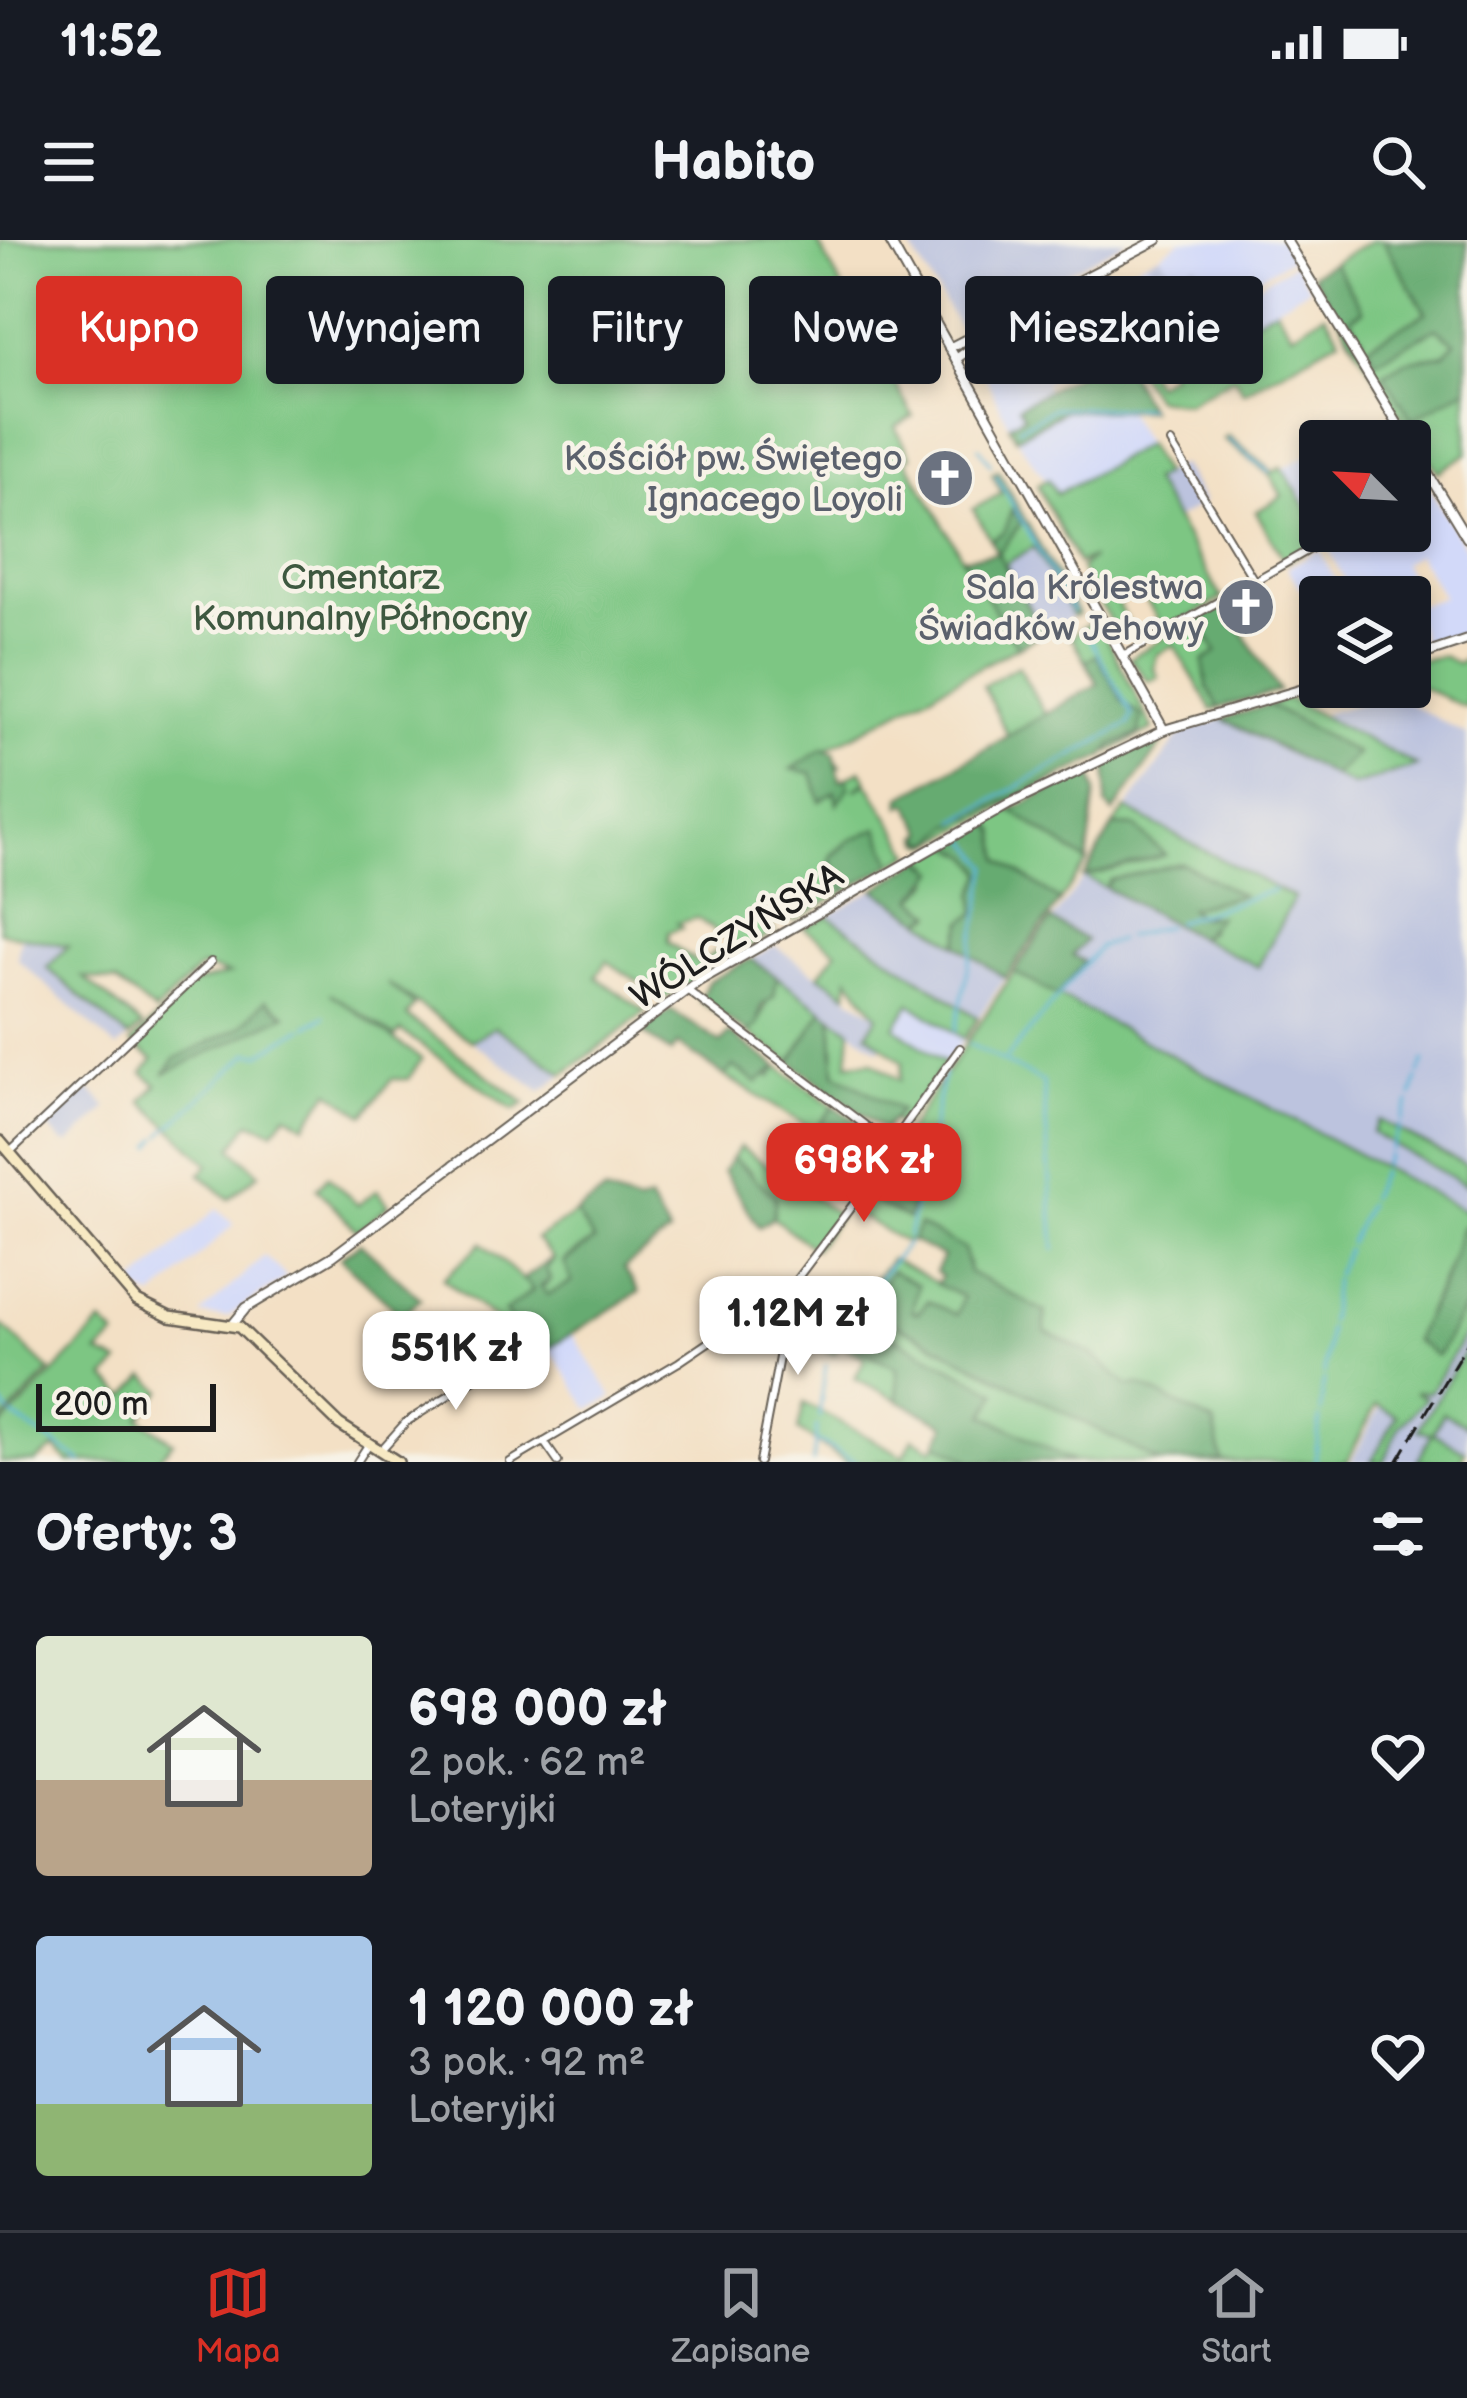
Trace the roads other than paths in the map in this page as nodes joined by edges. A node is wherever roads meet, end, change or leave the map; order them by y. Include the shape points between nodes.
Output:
1 (889, 240) edge
2 (1157, 240) edge
3 (1286, 240) edge
4 (1091, 276) edge
5 (965, 341) edge
6 (950, 348) junction
7 (965, 353) edge
8 (956, 359) junction
9 (1396, 420) edge
10 (1171, 443) dead end
11 (1432, 481) edge
12 (1467, 538) edge
13 (1306, 552) edge
14 (1255, 582) junction
15 (1467, 640) edge
16 (1431, 651) edge
17 (1124, 656) junction
18 (1299, 690) edge
19 (1164, 730) junction
20 (211, 962) dead end
21 (687, 990) junction
22 (960, 1048) dead end
23 (0, 1141) edge
24 (891, 1144) junction
25 (10, 1153) junction
26 (793, 1284) junction
27 (233, 1324) junction
28 (513, 1355) dead end
29 (544, 1442) junction
30 (369, 1443) junction
31 (381, 1450) junction
32 (357, 1462) edge
33 (398, 1462) edge
34 (510, 1462) edge
35 (558, 1462) edge
36 (758, 1462) edge

1 - 6 street
2 - 4 street
3 - 9 street
5 - 6 street
6 - 8 street
7 - 8 street
8 - 17 street
10 - 14 street
11 - 12 street
13 - 14 street
14 - 17 street
15 - 16 street
17 - 19 street
18 - 19 street, WÓLCZYŃSKA
19 - 21 street, WÓLCZYŃSKA via 1008,805
20 - 25 street
21 - 24 street
21 - 27 street, WÓLCZYŃSKA
22 - 24 street
23 - 25 main road
24 - 26 street
25 - 27 main road via 145,1307
26 - 29 street
26 - 36 street
27 - 30 main road via 329,1416
28 - 31 street via 406,1422
29 - 34 street
29 - 35 street
30 - 31 main road
30 - 32 street
31 - 33 main road

